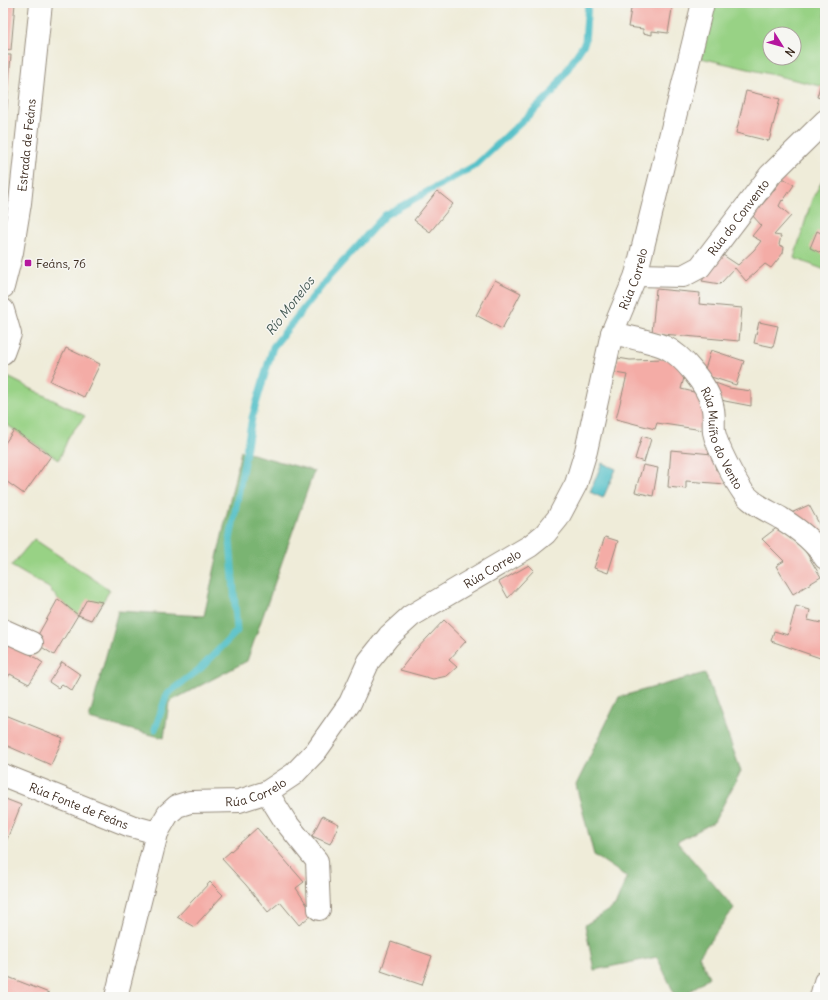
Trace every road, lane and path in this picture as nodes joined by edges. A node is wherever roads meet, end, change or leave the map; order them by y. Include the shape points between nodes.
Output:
1 (41, 3) edge
2 (703, 3) edge
3 (825, 121) edge
4 (12, 203) edge
5 (636, 276) junction
6 (3, 287) edge
7 (3, 310) edge
8 (612, 333) junction
9 (3, 353) edge
10 (825, 558) edge
11 (3, 630) edge
12 (32, 643) dead end
13 (3, 775) edge
14 (267, 792) junction
15 (157, 833) junction
16 (319, 908) dead end
17 (825, 982) edge
18 (116, 997) edge
19 (821, 997) edge

1 - 4 street, Estrada de Feáns
2 - 5 street, Rúa Correlo
3 - 5 street, Rúa do Convento via 770,174 700,267 683,276
4 - 6 street, Estrada de Feáns via 12,252
5 - 8 street, Rúa Correlo
7 - 9 street via 10,334
8 - 10 street, Rúa Muíño do Vento via 665,347 685,363 712,402 714,431 718,444 743,492 755,503 802,534
8 - 14 street, Rúa Correlo via 586,451 576,484 558,518 545,534 530,546 411,616 389,636 369,661 350,703 316,752 294,774
11 - 12 street
13 - 15 street, Rúa Fonte de Feáns via 131,826
14 - 15 street, Rúa Correlo via 239,801 190,802 177,806 168,814
14 - 16 street via 285,821 317,861
15 - 18 street, Rúa Correlo
17 - 19 street

